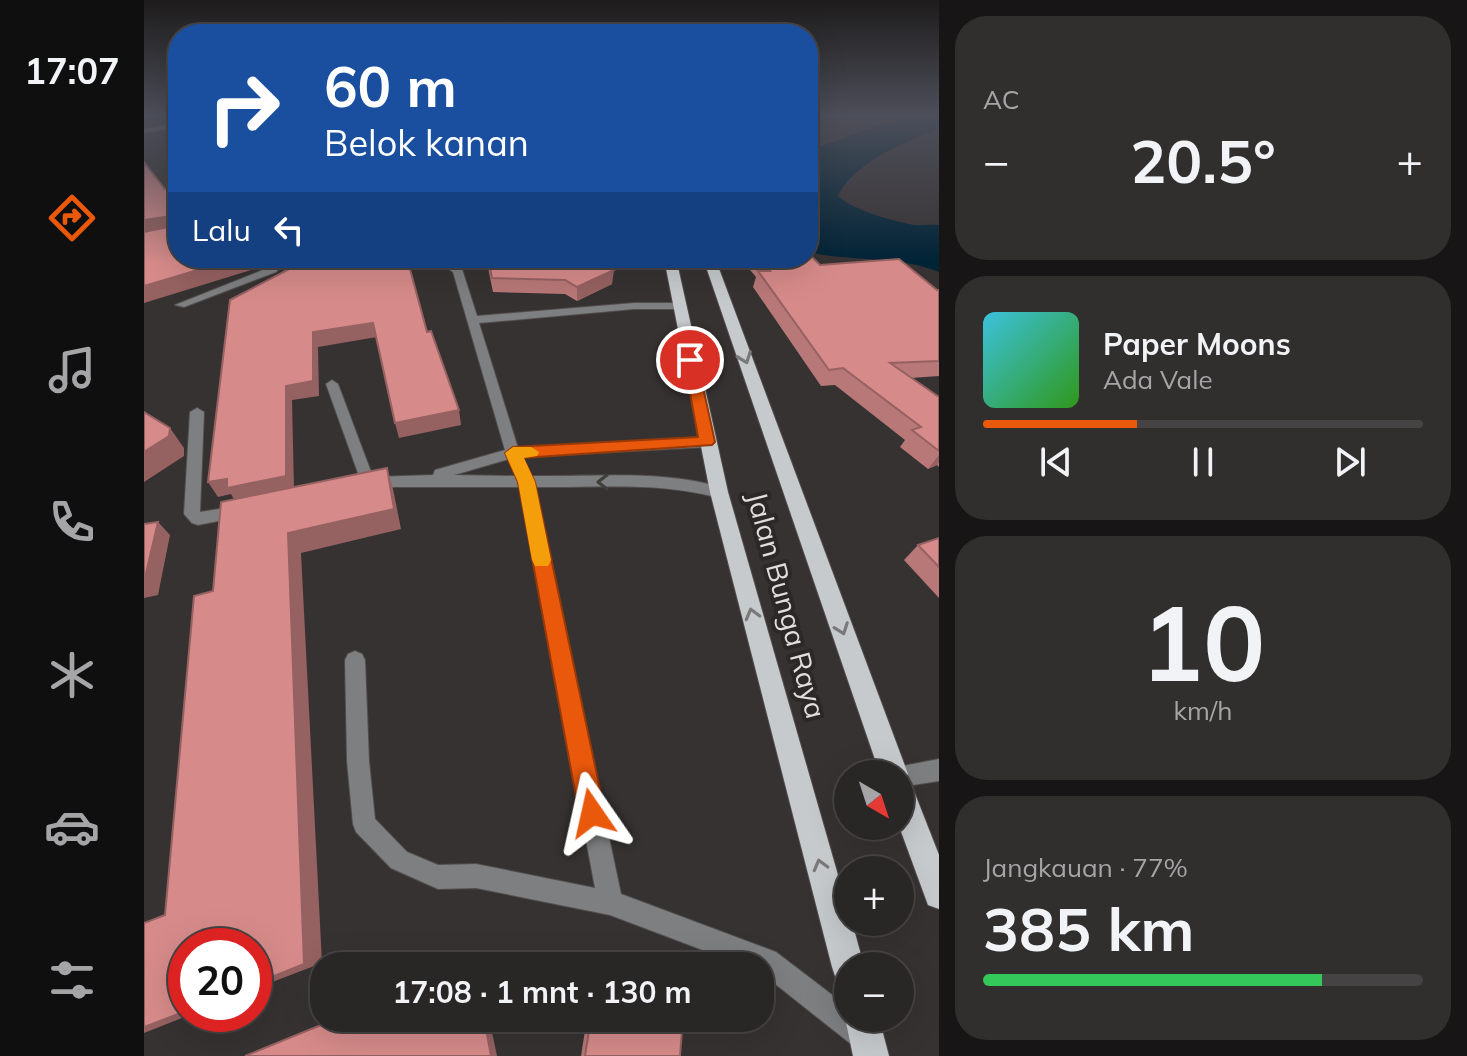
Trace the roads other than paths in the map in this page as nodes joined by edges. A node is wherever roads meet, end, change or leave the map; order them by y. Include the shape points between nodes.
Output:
1 (274, 268) edge
2 (456, 268) edge
3 (672, 268) edge
4 (713, 268) edge
5 (180, 305) dead end
6 (680, 306) junction
7 (471, 320) junction
8 (332, 384) dead end
9 (197, 412) dead end
10 (707, 442) junction
11 (513, 453) junction
12 (427, 478) junction
13 (526, 482) junction
14 (719, 492) junction
15 (252, 509) edge
16 (355, 660) dead end
17 (889, 760) edge
18 (939, 770) edge
19 (914, 774) edge
20 (914, 820) edge
21 (933, 859) edge
22 (939, 894) edge
23 (610, 903) junction
24 (844, 952) edge
25 (867, 1037) edge

1 - 5 street
2 - 7 street
3 - 6 main road, Jalan Bunga Raya
4 -> 17 main road, Jalan Bunga Raya
6 - 7 street
6 - 10 main road, Jalan Bunga Raya
7 - 11 street
8 - 12 street via 361,484
9 - 15 street via 192,514 209,519
10 - 11 street
10 - 14 main road, Jalan Bunga Raya
11 - 12 street
11 - 13 street
12 - 13 street
14 -> 13 street via 691,482
13 - 23 street
24 -> 14 main road, Jalan Bunga Raya
16 - 23 street via 364,824 399,860 438,877 476,876
18 - 19 street
20 - 21 main road
21 - 22 main road
23 - 25 street via 767,961

